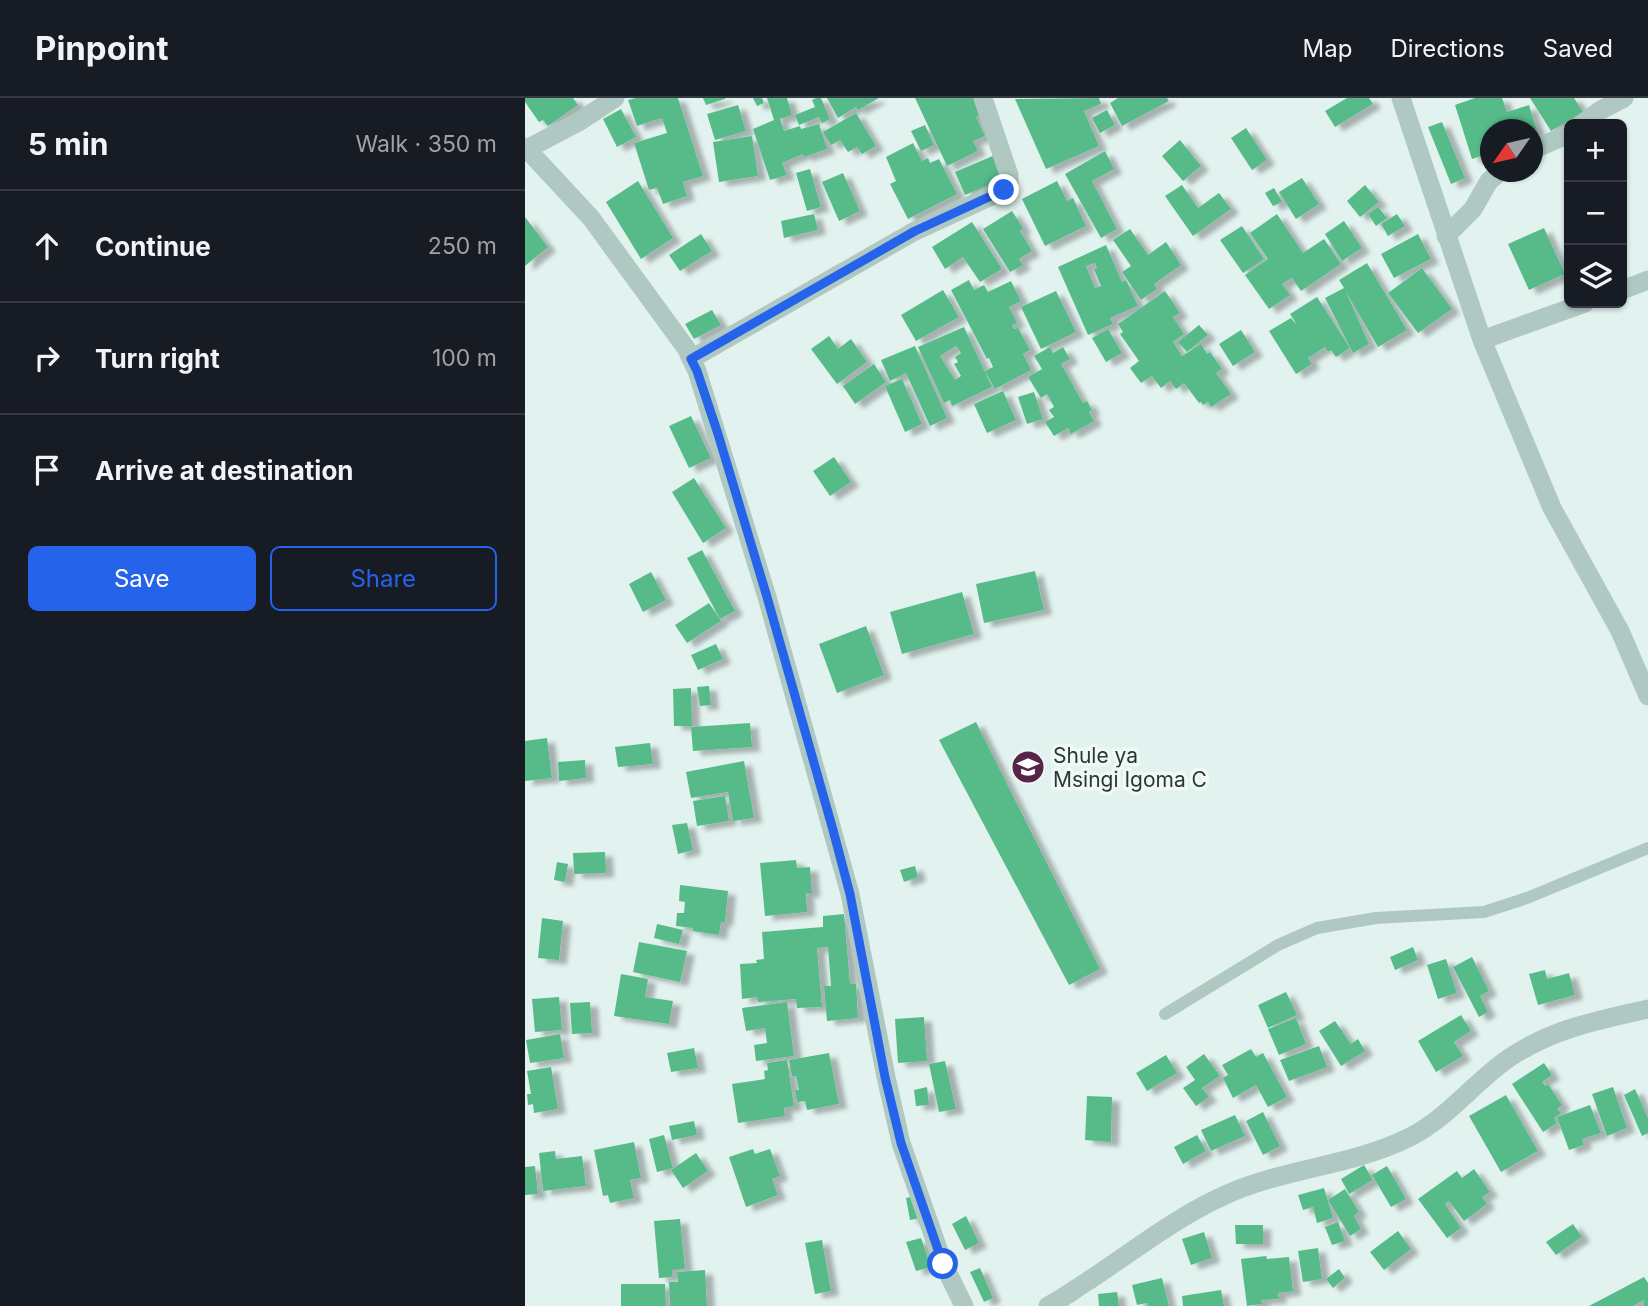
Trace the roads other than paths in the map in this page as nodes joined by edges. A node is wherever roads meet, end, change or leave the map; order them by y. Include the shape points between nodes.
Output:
1 (615, 98) edge
2 (983, 98) edge
3 (1401, 98) edge
4 (1624, 98) edge
5 (1589, 119) edge
6 (1564, 136) edge
7 (1543, 145) edge
8 (526, 148) edge
9 (1488, 182) edge
10 (1446, 236) junction
11 (1648, 280) edge
12 (1627, 288) edge
13 (1571, 308) edge
14 (1482, 340) junction
15 (691, 359) junction
16 (1648, 696) edge
17 (1648, 848) edge
18 (1648, 1009) edge
19 (1165, 1014) dead end
20 (964, 1306) edge
21 (1048, 1306) edge

1 - 8 street
2 - 15 street via 1009,175 1004,190 915,231
3 - 10 street
4 - 5 street
6 - 7 street
8 - 15 street via 591,218
9 - 10 street via 1473,209
10 - 14 street
11 - 12 street
13 - 14 street
14 - 16 street via 1552,508 1620,631
15 - 20 street via 767,597 850,894 901,1143 943,1264
17 - 19 lane via 1484,912 1376,918 1317,928 1277,945
18 - 21 street via 1564,1029 1540,1040 1508,1059 1410,1137 1223,1195

